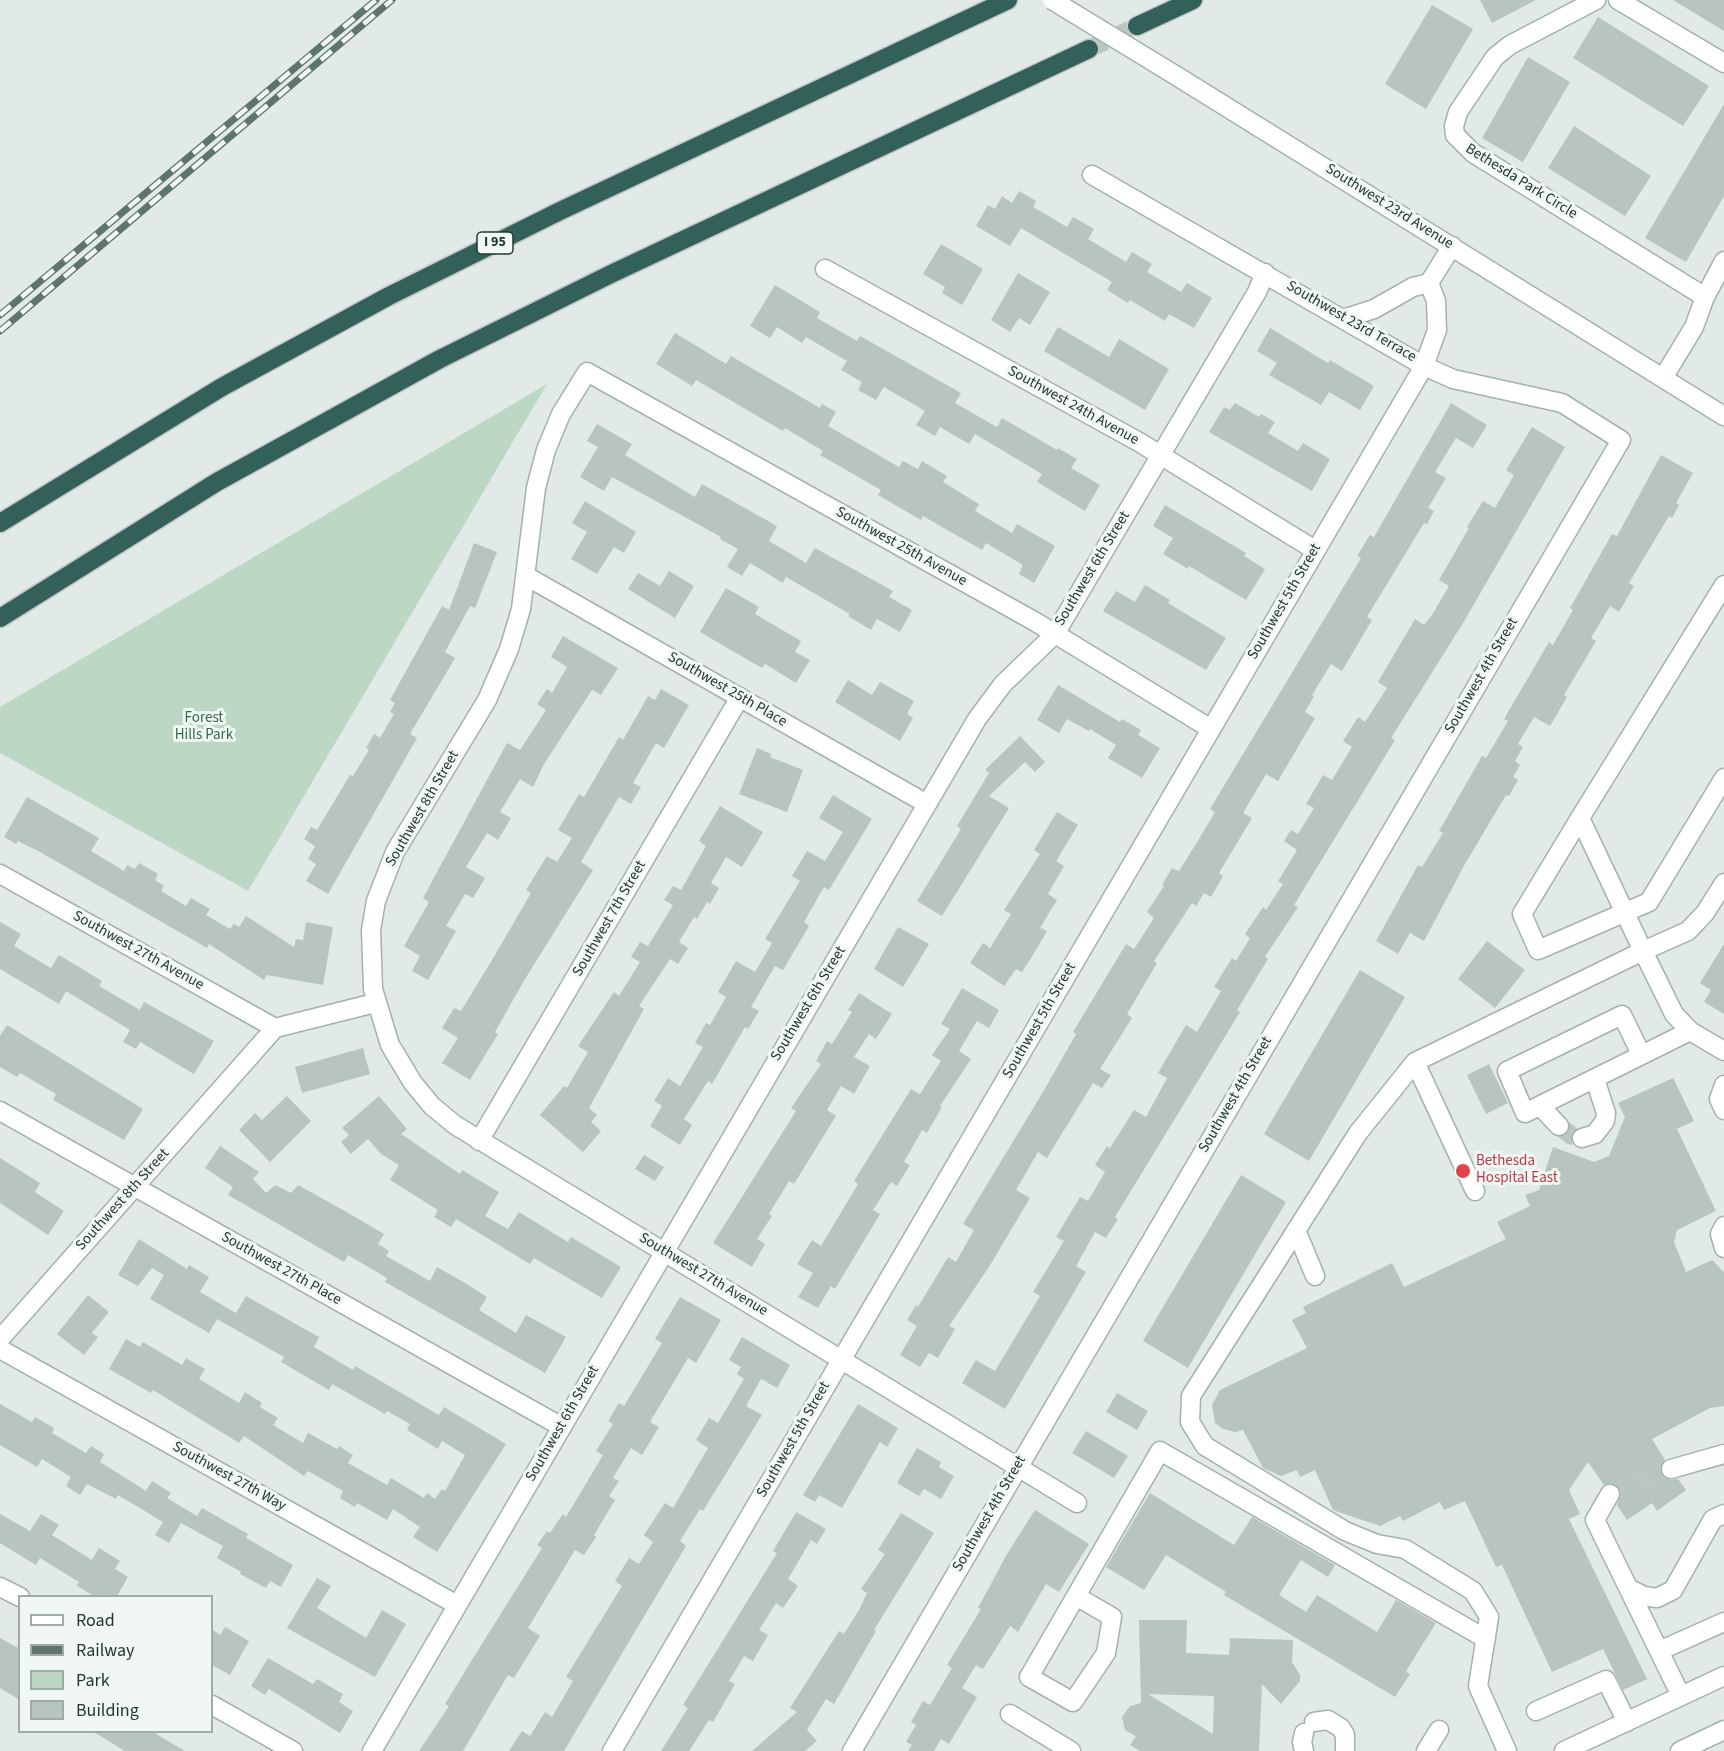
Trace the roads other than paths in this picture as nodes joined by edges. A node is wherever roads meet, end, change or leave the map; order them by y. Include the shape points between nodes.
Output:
1 (1008, 0) edge
2 (1052, 0) edge
3 (1193, 0) edge
4 (1596, 0) edge
5 (1618, 0) edge
6 (1137, 26) tunnel mouth
7 (1089, 49) tunnel mouth
8 (1724, 63) edge
9 (1092, 175) dead end
10 (1452, 246) junction
11 (1724, 261) edge
12 (825, 269) dead end
13 (1265, 273) junction
14 (1429, 283) junction
15 (1705, 297) junction
16 (1343, 319) junction
17 (1424, 366) junction
18 (587, 372) joint
19 (1663, 378) junction
20 (1724, 416) edge
21 (1621, 440) joint
22 (1160, 456) junction
23 (0, 523) edge
24 (1315, 550) junction
25 (526, 576) junction
26 (1724, 585) edge
27 (0, 618) edge
28 (1055, 634) junction
29 (740, 697) junction
30 (1210, 729) junction
31 (1724, 778) edge
32 (927, 804) junction
33 (1580, 818) junction
34 (0, 874) edge
35 (1724, 883) edge
36 (1624, 913) junction
37 (1643, 951) junction
38 (375, 1003) junction
39 (275, 1028) junction
40 (1690, 1030) junction
41 (1724, 1051) edge
42 (1641, 1054) junction
43 (1415, 1062) junction
44 (1595, 1079) junction
45 (1724, 1084) edge
46 (1540, 1106) junction
47 (1724, 1110) edge
48 (0, 1111) edge
49 (1559, 1126) tunnel mouth
50 (1582, 1138) dead end
51 (479, 1141) junction
52 (135, 1187) junction
53 (1476, 1191) dead end
54 (1724, 1226) edge
55 (1296, 1230) junction
56 (1724, 1248) edge
57 (664, 1251) junction
58 (1315, 1276) dead end
59 (0, 1339) edge
60 (0, 1349) edge
61 (842, 1359) junction
62 (562, 1427) junction
63 (1724, 1454) edge
64 (1018, 1467) junction
65 (1671, 1468) tunnel mouth
66 (1610, 1494) tunnel mouth
67 (1077, 1503) dead end
68 (1724, 1514) edge
69 (0, 1587) edge
70 (1628, 1588) junction
71 (1076, 1596) junction
72 (18, 1597) edge
73 (457, 1605) junction
74 (1724, 1622) edge
75 (1486, 1639) junction
76 (1659, 1651) junction
77 (1724, 1676) edge
78 (1681, 1696) junction
79 (213, 1706) edge
80 (1536, 1711) dead end
81 (1010, 1714) dead end
82 (1626, 1722) junction
83 (1439, 1730) dead end
84 (1724, 1730) edge
85 (1307, 1735) edge
86 (293, 1751) edge
87 (372, 1751) edge
88 (612, 1751) edge
89 (852, 1751) edge
90 (1071, 1751) edge
91 (1345, 1751) edge
92 (1426, 1751) edge
93 (1507, 1751) edge
94 (1564, 1751) edge
95 (1680, 1751) edge

1 - 23 highway, I 95 via 389,296 222,387
2 - 10 street, Southwest 23rd Avenue, bridge
3 - 6 highway
4 - 15 street, Bethesda Park Circle via 1510,45 1495,57 1458,112 1455,135 1473,153
5 - 8 street
7 - 27 highway via 440,359 226,477
9 - 13 street, Southwest 23rd Terrace
10 - 14 street
10 - 19 street, Southwest 23rd Avenue
11 - 15 street
12 - 22 street, Southwest 24th Avenue
13 - 16 street, Southwest 23rd Terrace
13 - 22 street, Southwest 6th Street
14 - 16 street
14 - 17 street, Southwest 5th Street via 1436,301 1437,330
15 - 19 street via 1694,327
16 - 17 street, Southwest 23rd Terrace
17 - 21 street, Southwest 23rd Terrace via 1453,379 1562,403
17 - 24 street, Southwest 5th Street
18 - 25 street, Southwest 8th Street via 561,414 546,450 532,514
18 - 28 street, Southwest 25th Avenue
19 - 20 street, Southwest 23rd Avenue
21 - 64 street, Southwest 4th Street
22 - 24 street, Southwest 24th Avenue
22 - 28 street, Southwest 6th Street
24 - 30 street, Southwest 5th Street
25 - 29 street, Southwest 25th Place
25 - 38 street, Southwest 8th Street via 518,619 499,675 386,872 371,930
26 - 33 street
28 - 30 street, Southwest 25th Avenue
28 - 32 street, Southwest 6th Street via 1003,684 977,719
29 - 32 street, Southwest 25th Place
29 - 51 street, Southwest 7th Street
30 - 61 street, Southwest 5th Street
31 - 36 street via 1649,902
32 - 57 street, Southwest 6th Street
33 - 36 street
33 - 36 street via 1522,914 1538,950
34 - 39 street, Southwest 27th Avenue
35 - 37 street via 1706,913 1688,931
36 - 37 street
37 - 40 street via 1674,1014
37 - 43 street
38 - 39 street
38 - 51 street, Southwest 27th Avenue via 390,1045 413,1083 432,1106
39 - 52 street, Southwest 8th Street
40 - 41 street
40 - 42 street
42 - 44 street
42 - 46 street via 1622,1015 1507,1071 1525,1113
43 - 53 street
43 - 55 street via 1358,1133
44 - 46 street
44 - 50 street via 1605,1121 1595,1134
45 - 47 street via 1719,1099
46 - 49 street
48 - 52 street, Southwest 27th Place
51 - 57 street, Southwest 27th Avenue
52 - 59 street, Southwest 8th Street
52 - 62 street, Southwest 27th Place
54 - 56 street via 1720,1234
55 - 58 street
55 - 75 street via 1197,1383 1189,1409 1196,1435 1205,1446 1345,1531 1377,1544 1405,1549 1473,1591 1489,1617
57 - 61 street, Southwest 27th Avenue
57 - 62 street, Southwest 6th Street
60 - 73 street, Southwest 27th Way
61 - 64 street, Southwest 27th Avenue
61 - 88 street, Southwest 5th Street
62 - 73 street, Southwest 6th Street
63 - 65 street
64 - 67 street, Southwest 27th Avenue
64 - 89 street, Southwest 4th Street
66 - 70 street via 1595,1520
68 - 70 street via 1713,1519 1673,1590 1657,1599
69 - 72 street
70 - 76 street
71 - 71 street via 1029,1677 1073,1702 1106,1653 1112,1617
71 - 75 street via 1160,1451
73 - 87 street, Southwest 6th Street
74 - 76 street
75 - 93 street via 1478,1686
76 - 78 street
77 - 78 street
78 - 82 street
79 - 86 street
80 - 82 street via 1606,1680
81 - 90 street
82 - 94 street
83 - 92 street
84 - 95 street
85 - 91 street via 1328,1720 1341,1728 1347,1742

